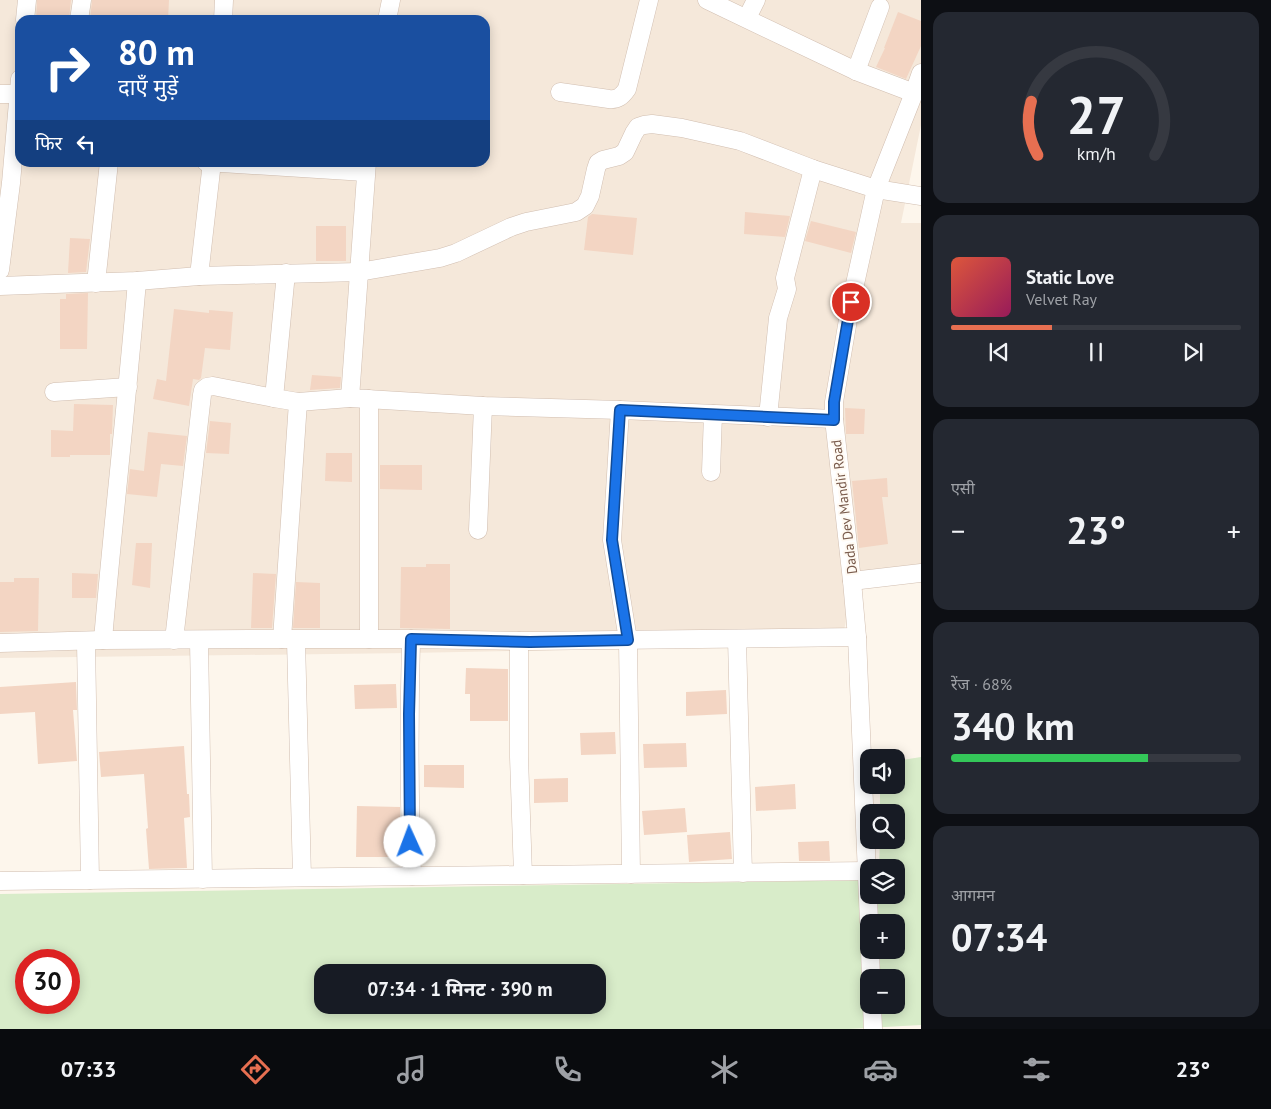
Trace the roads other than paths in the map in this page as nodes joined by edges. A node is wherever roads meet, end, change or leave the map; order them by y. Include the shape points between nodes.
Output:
1 (27, 0) edge
2 (82, 0) edge
3 (224, 0) edge
4 (391, 0) edge
5 (649, 0) edge
6 (707, 0) edge
7 (756, 0) edge
8 (880, 7) dead end
9 (26, 15) edge
10 (80, 15) edge
11 (223, 15) edge
12 (388, 15) edge
13 (747, 18) junction
14 (856, 71) junction
15 (921, 73) edge
16 (15, 90) edge
17 (560, 92) dead end
18 (914, 93) junction
19 (0, 94) edge
20 (15, 141) edge
21 (108, 167) edge
22 (212, 167) edge
23 (366, 167) edge
24 (813, 169) junction
25 (876, 189) junction
26 (921, 196) edge
27 (0, 270) edge
28 (359, 272) junction
29 (286, 273) junction
30 (199, 276) junction
31 (137, 282) junction
32 (96, 283) junction
33 (0, 286) edge
34 (128, 387) junction
35 (54, 392) dead end
36 (274, 398) junction
37 (350, 398) junction
38 (369, 399) junction
39 (298, 402) junction
40 (483, 406) junction
41 (620, 410) junction
42 (713, 414) junction
43 (768, 417) junction
44 (834, 420) junction
45 (711, 472) dead end
46 (478, 530) dead end
47 (921, 573) edge
48 (852, 581) junction
49 (857, 637) junction
50 (411, 639) junction
51 (737, 639) junction
52 (174, 640) junction
53 (199, 640) junction
54 (289, 640) junction
55 (369, 640) junction
56 (628, 640) junction
57 (94, 641) junction
58 (519, 641) junction
59 (0, 643) edge
60 (866, 859) edge
61 (860, 871) edge
62 (743, 873) junction
63 (631, 874) junction
64 (523, 875) junction
65 (412, 876) junction
66 (302, 877) junction
67 (203, 878) junction
68 (90, 880) junction
69 (0, 881) edge
70 (872, 1014) edge
71 (873, 1029) edge

1 - 9 street
2 - 10 street
3 - 11 street
4 - 12 street
5 - 17 street via 623,95 616,100
6 - 13 street
7 - 13 street
8 - 14 street
13 - 14 street
14 - 18 street
15 - 18 street, Dada Dev Mandir Road
16 - 19 street
18 - 25 street, Dada Dev Mandir Road
20 - 27 street
21 - 32 street
22 - 30 street
23 - 28 street
24 - 25 street
24 - 28 street via 740,141 682,128 644,125 634,132 625,152 598,163 590,196 585,206 576,212 511,226 440,258
24 - 43 street via 785,278 787,289 778,318
25 - 26 street
25 - 44 street, Dada Dev Mandir Road via 851,302 834,402
28 - 29 street
28 - 37 street
29 - 30 street
29 - 36 street
30 - 31 street
31 - 32 street
31 - 34 street
32 - 33 street
34 - 35 street
34 - 57 street via 111,544
36 - 39 street
36 - 52 street via 213,386 203,390
37 - 38 street
37 - 39 street
38 - 40 street
38 - 55 street
39 - 54 street
40 - 41 street
40 - 46 street
41 - 42 street
41 - 56 street via 612,540
42 - 43 street
42 - 45 street
43 - 44 street
44 - 48 street, Dada Dev Mandir Road
47 - 48 street
48 - 49 street, Dada Dev Mandir Road
49 - 51 street
49 - 60 street, Dada Dev Mandir Road
50 - 55 street
50 - 58 street
50 - 65 street
51 - 56 street
51 - 62 street
52 - 53 street
52 - 57 street
53 - 54 street
53 - 67 street
54 - 55 street
54 - 66 street
56 - 58 street
56 - 63 street
57 - 59 street
57 - 68 street
58 - 64 street
61 - 62 street
62 - 63 street
63 - 64 street
64 - 65 street
65 - 66 street
66 - 67 street
67 - 68 street
68 - 69 street
70 - 71 street

